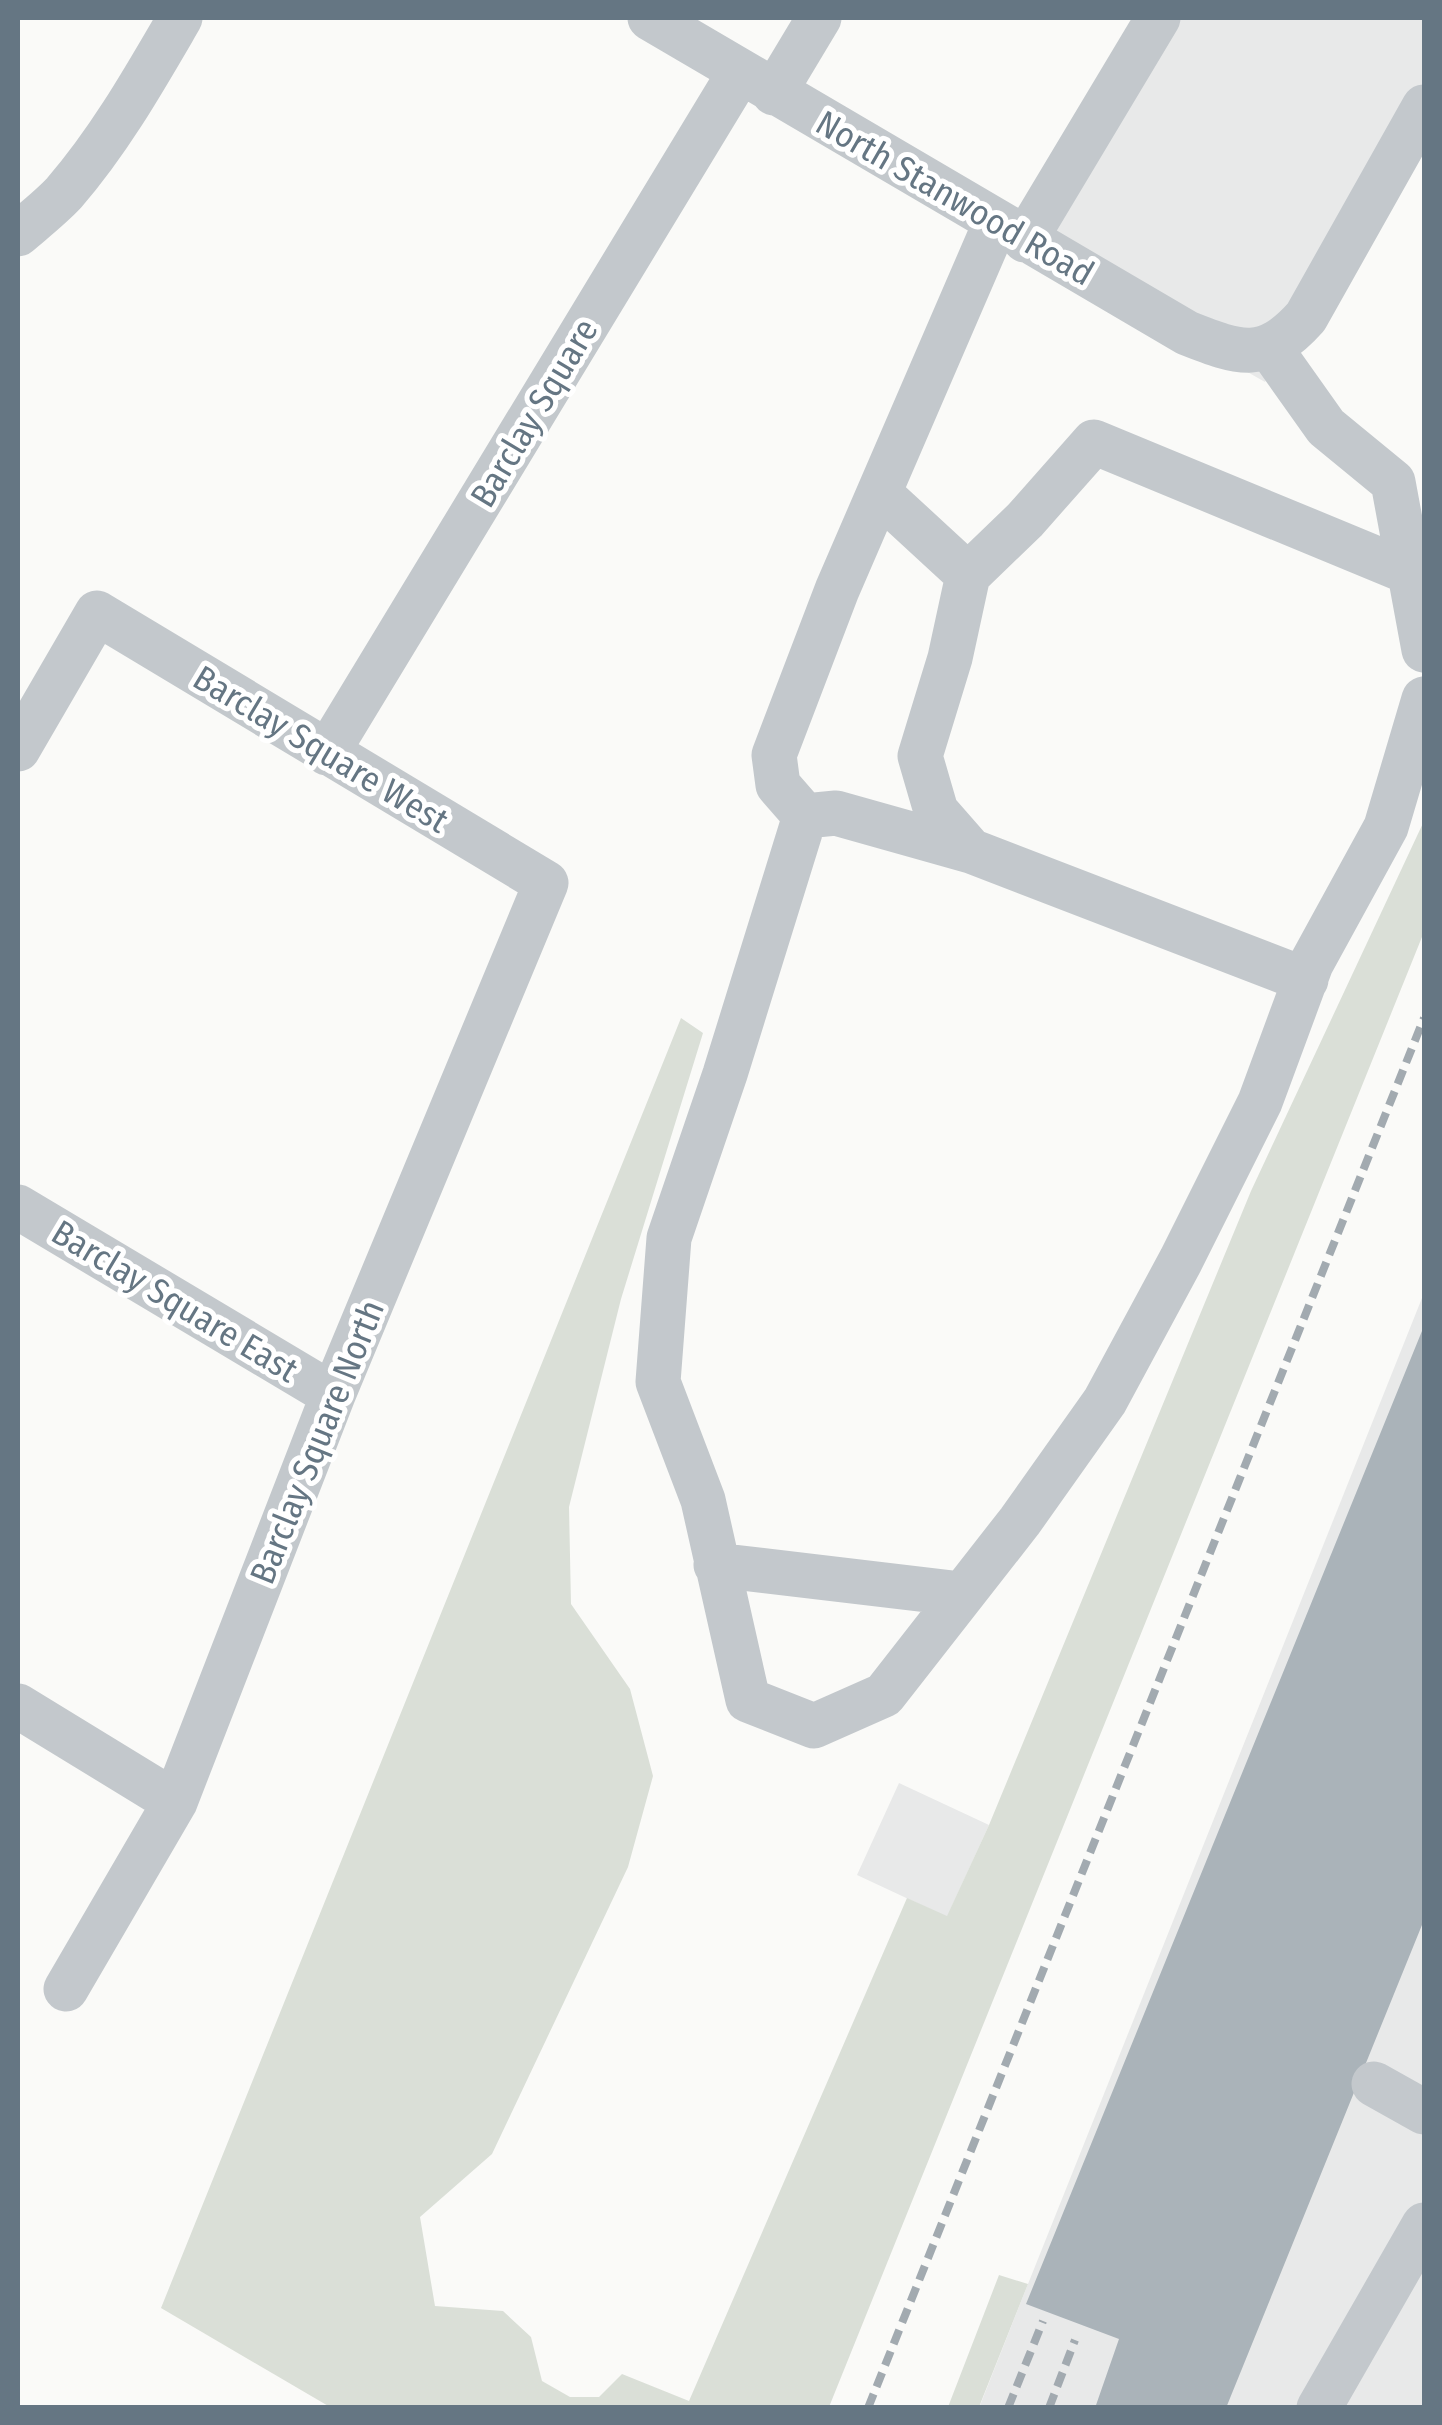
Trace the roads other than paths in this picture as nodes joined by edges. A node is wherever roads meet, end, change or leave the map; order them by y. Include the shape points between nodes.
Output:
1 (180, 18) edge
2 (650, 18) edge
3 (820, 18) edge
4 (1158, 18) edge
5 (758, 82) junction
6 (1424, 107) edge
7 (1010, 231) junction
8 (18, 234) edge
9 (1270, 348) junction
10 (879, 493) junction
11 (1411, 573) junction
12 (968, 574) junction
13 (1424, 650) edge
14 (1424, 699) edge
15 (18, 749) edge
16 (327, 754) junction
17 (806, 816) junction
18 (972, 851) junction
19 (546, 883) joint
20 (1306, 980) junction
21 (18, 1207) edge
22 (333, 1395) junction
23 (716, 1564) junction
24 (961, 1594) junction
25 (18, 1706) edge
26 (175, 1802) junction
27 (66, 1989) dead end
28 (1374, 2084) dead end
29 (1424, 2112) edge
30 (1424, 2225) edge
31 (1320, 2408) edge

1 - 8 street via 88,164
2 - 5 street, North Stanwood Road
3 - 5 street, Barclay Square
4 - 7 street
5 - 7 street, North Stanwood Road
5 - 16 street, Barclay Square
6 - 9 street via 1306,317
7 - 9 street, North Stanwood Road via 1187,334 1227,349
7 - 10 street
9 - 11 street via 1326,427 1392,482
10 - 12 street
10 - 17 street via 774,755 778,785
11 - 12 street via 1094,442
11 - 13 street
12 - 18 street via 920,756 936,811
14 - 20 street via 1386,827
15 - 16 street, Barclay Square West via 97,614
16 - 19 street, Barclay Square West
17 - 18 street via 836,813
17 - 23 street via 668,1238 658,1382 703,1500
18 - 20 street
19 - 22 street, Barclay Square North
20 - 24 street via 1260,1102 1105,1401
21 - 22 street, Barclay Square East
22 - 26 street, Barclay Square North
23 - 24 street
23 - 24 street via 748,1700 814,1726 884,1696
25 - 26 street
26 - 27 street, Barclay Square North
28 - 29 street
30 - 31 street

